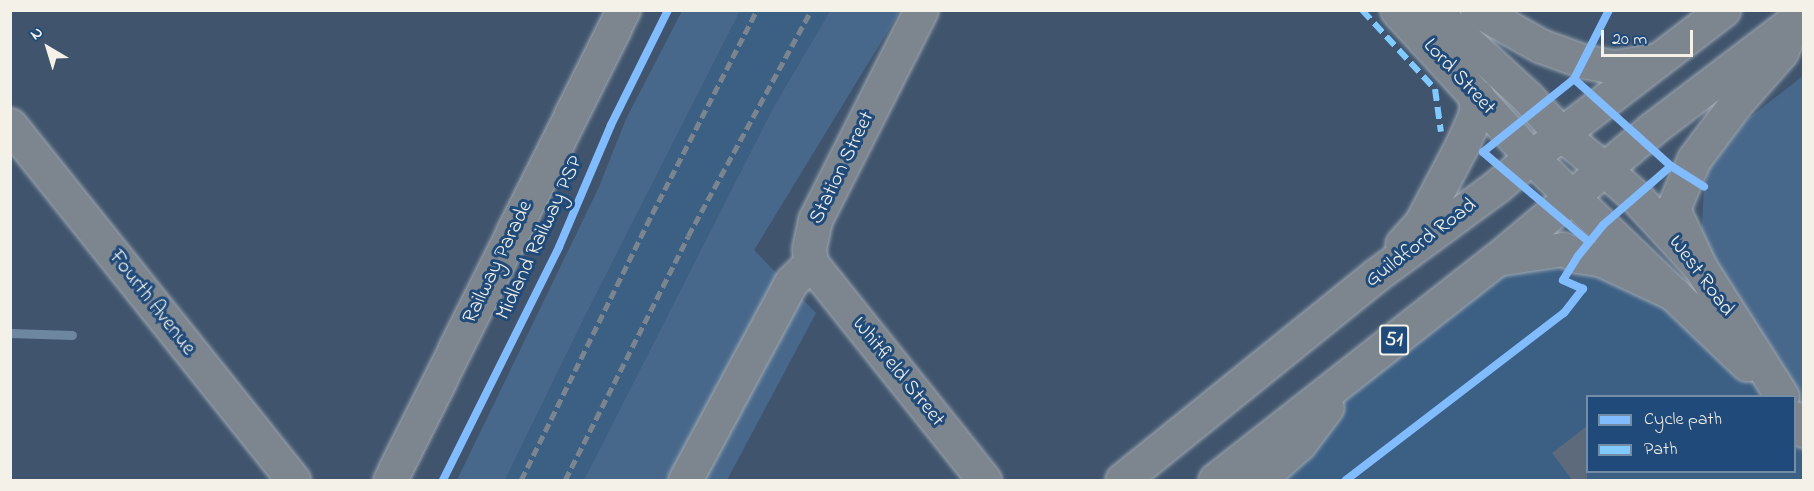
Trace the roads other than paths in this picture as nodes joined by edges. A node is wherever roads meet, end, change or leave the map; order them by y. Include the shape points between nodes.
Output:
1 (921, 10) edge
2 (1397, 10) edge
3 (1433, 10) edge
4 (1477, 10) edge
5 (1724, 10) edge
6 (621, 12) edge
7 (1799, 16) edge
8 (1660, 59) junction
9 (1477, 96) junction
10 (10, 125) edge
11 (1561, 134) junction
12 (1531, 157) junction
13 (1604, 169) junction
14 (1570, 195) junction
15 (1497, 260) junction
16 (811, 263) junction
17 (1700, 267) junction
18 (1376, 275) junction
19 (1674, 294) junction
20 (1353, 372) junction
21 (1775, 395) edge
22 (1781, 395) edge
23 (293, 480) edge
24 (390, 480) edge
25 (685, 480) edge
26 (984, 480) edge
27 (1122, 480) edge
28 (1215, 480) edge
29 (1258, 480) edge

1 - 16 main road, Station Street via 815,220 809,242
2 - 9 main road, Lord Street
3 - 11 main road, Lord Street
4 - 8 main road via 1540,46 1583,61 1614,67
5 - 8 main road, Guildford Road
6 - 24 main road, Railway Parade
7 - 13 main road, 51
7 - 17 main road via 1781,52 1694,159 1673,209
8 - 11 main road, Guildford Road
9 - 12 main road, Lord Street
9 - 18 main road via 1475,116 1421,223
10 - 23 main road, Fourth Avenue
11 - 12 main road, Guildford Road
11 - 13 main road, Lord Street
12 - 14 main road, Lord Street
12 - 18 main road, Guildford Road
13 - 14 main road, 51
13 - 17 main road, West Road via 1636,197
14 - 15 main road, 51
14 - 19 main road, West Road
15 - 19 main road via 1563,249 1602,260
15 - 20 main road, 51
16 - 25 main road via 791,282
16 - 26 main road, Whitfield Street
17 - 22 main road, West Road
18 - 27 main road, Guildford Road
19 - 21 main road, West Road via 1735,350
20 - 28 main road, 51
20 - 29 main road via 1299,444

